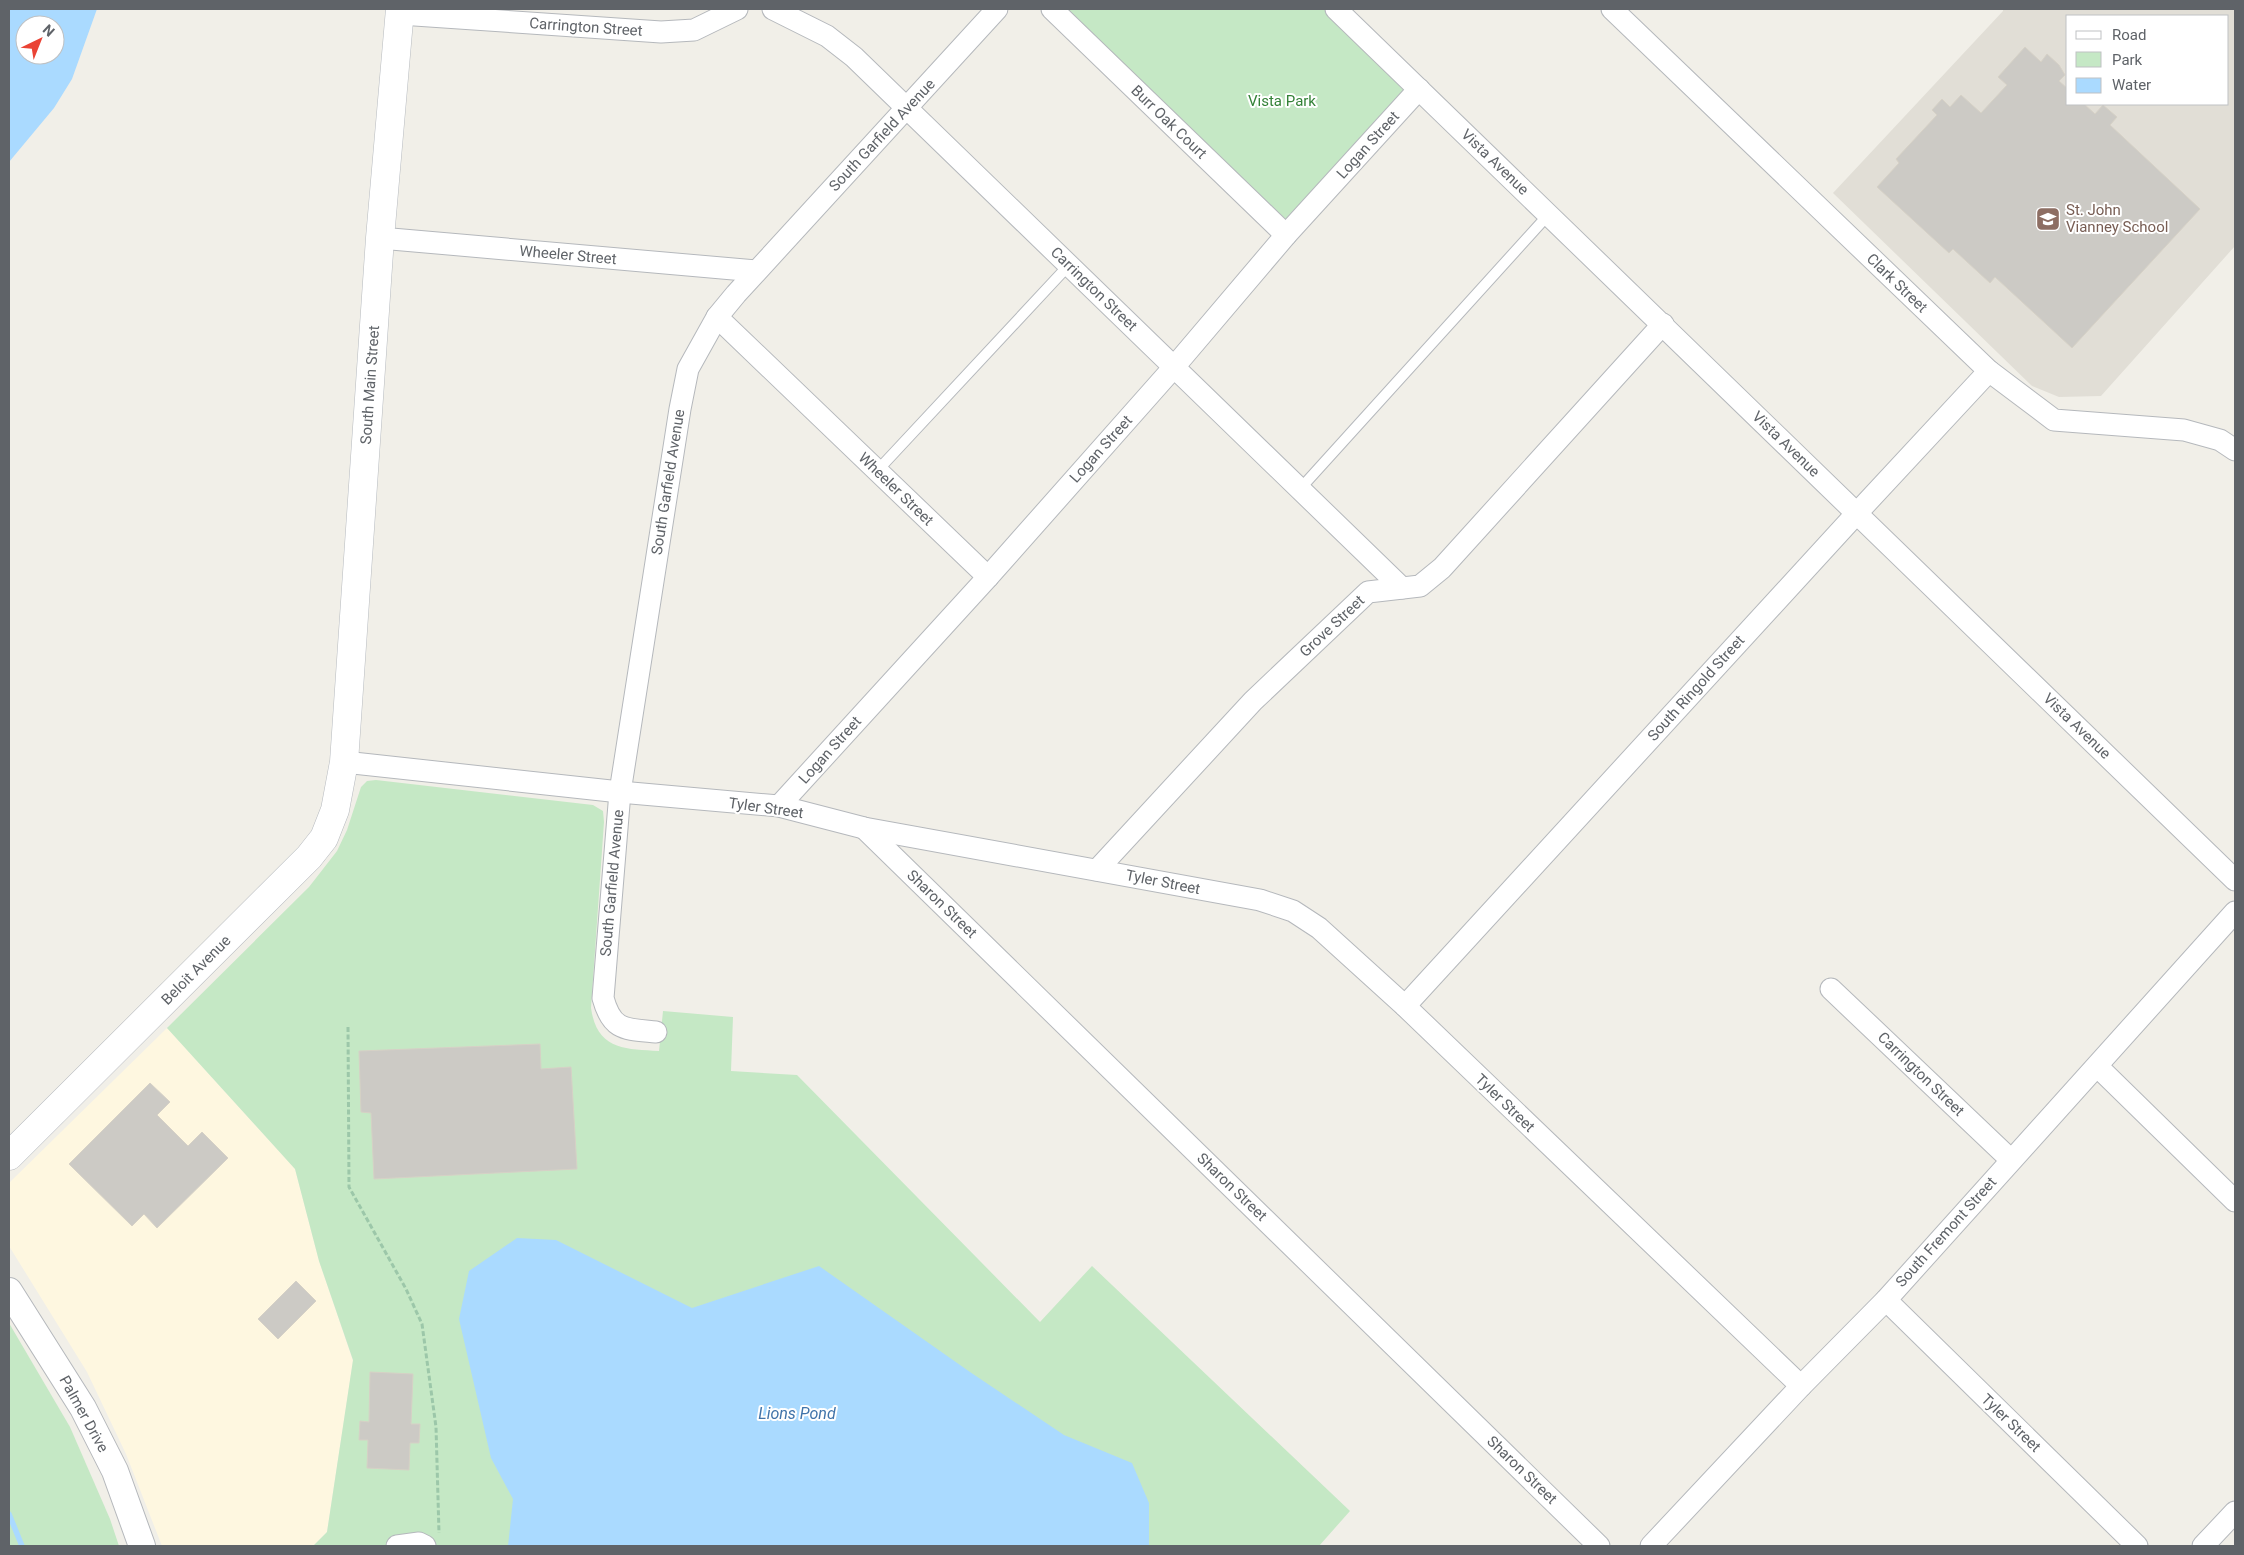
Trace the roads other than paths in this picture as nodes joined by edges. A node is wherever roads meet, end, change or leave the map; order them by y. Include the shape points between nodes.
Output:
1 (737, 9) edge
2 (772, 9) edge
3 (997, 9) edge
4 (1052, 9) edge
5 (1336, 9) edge
6 (400, 12) edge
7 (1625, 13) edge
8 (1419, 89) junction
9 (907, 107) junction
10 (1550, 214) junction
11 (1286, 235) junction
12 (380, 238) junction
13 (1069, 265) junction
14 (756, 271) junction
15 (717, 317) junction
16 (1663, 324) junction
17 (1174, 367) junction
18 (1989, 371) junction
19 (2235, 450) edge
20 (877, 471) junction
21 (1300, 489) junction
22 (1856, 513) junction
23 (988, 577) junction
24 (1402, 588) junction
25 (344, 762) junction
26 (620, 792) junction
27 (779, 806) junction
28 (864, 828) junction
29 (1097, 870) junction
30 (2235, 880) edge
31 (2235, 912) edge
32 (1831, 989) dead end
33 (1404, 1006) junction
34 (656, 1032) dead end
35 (2098, 1067) junction
36 (9, 1156) edge
37 (2011, 1160) junction
38 (2235, 1201) edge
39 (9, 1291) edge
40 (1886, 1300) junction
41 (1801, 1386) junction
42 (2235, 1512) edge
43 (432, 1542) edge
44 (142, 1546) edge
45 (397, 1546) edge
46 (1599, 1546) edge
47 (1651, 1546) edge
48 (2137, 1546) edge
49 (2203, 1546) edge

1 - 6 street, Carrington Street via 694,30 662,32
2 - 9 street, Carrington Street via 827,36
3 - 9 street, South Garfield Avenue
4 - 11 street, Burr Oak Court
5 - 8 street, Vista Avenue
6 - 12 main road, South Main Street
7 - 18 street, Clark Street
8 - 10 street, Vista Avenue
8 - 11 street, Logan Street
9 - 13 street, Carrington Street
9 - 14 street, South Garfield Avenue
10 - 16 street, Vista Avenue
10 - 21 lane
11 - 17 street, Logan Street
12 - 14 street, Wheeler Street
12 - 25 main road, South Main Street
13 - 17 street, Carrington Street
13 - 20 lane
14 - 15 street, South Garfield Avenue
15 - 20 street, Wheeler Street
15 - 26 street, South Garfield Avenue via 688,369 681,401
16 - 22 street, Vista Avenue
16 - 24 street, Grove Street via 1442,568 1420,586
17 - 21 street, Carrington Street
17 - 23 street, Logan Street
18 - 19 street, Clark Street via 2054,420 2184,430 2220,440
18 - 22 street, South Ringold Street
20 - 23 street, Wheeler Street
21 - 24 street, Carrington Street
22 - 30 street, Vista Avenue
22 - 33 street, South Ringold Street
23 - 27 street, Logan Street
24 - 29 street, Grove Street via 1368,592 1253,701
25 - 26 street, Tyler Street
25 - 36 main road, Beloit Avenue via 335,810 324,838 309,857
26 - 27 street, Tyler Street
26 - 34 street, South Garfield Avenue via 603,998 607,1015 616,1025
27 - 28 street, Tyler Street
28 - 29 street, Tyler Street
28 - 46 street, Sharon Street
29 - 33 street, Tyler Street via 1260,900 1293,910 1319,928
31 - 35 street, South Fremont Street
32 - 37 street, Carrington Street
33 - 41 street, Tyler Street
35 - 37 street, South Fremont Street
35 - 38 street
37 - 40 street, South Fremont Street
39 - 44 street, Palmer Drive via 84,1408 114,1471
40 - 41 street, South Fremont Street
40 - 48 street, Tyler Street
41 - 47 street, South Fremont Street
42 - 49 street
43 - 45 street

